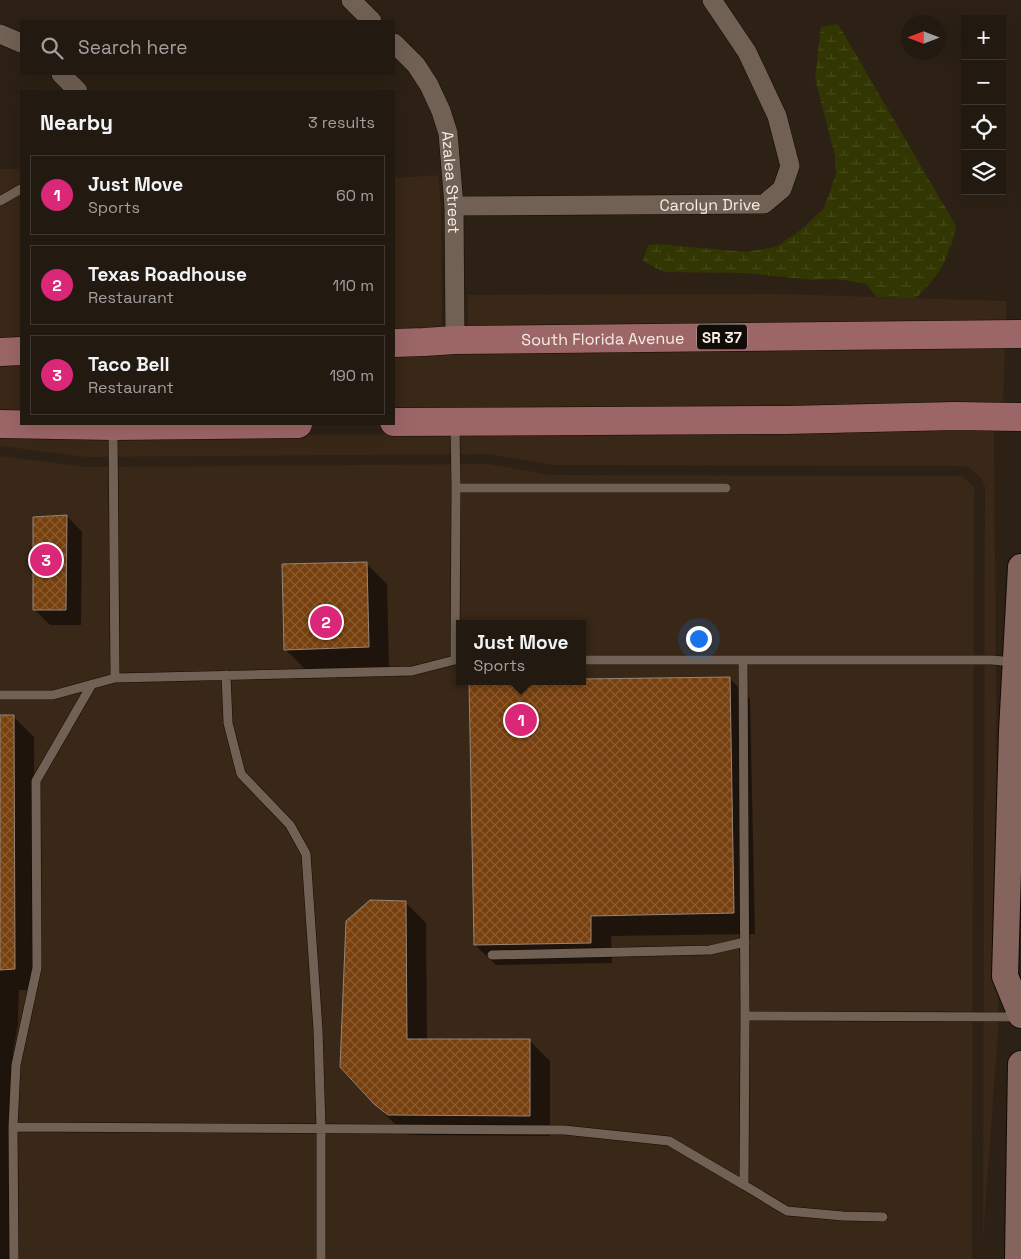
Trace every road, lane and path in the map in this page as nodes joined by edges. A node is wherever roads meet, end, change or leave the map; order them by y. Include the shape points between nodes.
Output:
1 (351, 0) edge
2 (712, 0) edge
3 (371, 20) edge
4 (0, 34) edge
5 (20, 43) edge
6 (395, 44) edge
7 (62, 75) edge
8 (77, 90) edge
9 (20, 190) edge
10 (0, 201) edge
11 (454, 206) junction
12 (1021, 334) edge
13 (455, 340) junction
14 (395, 343) edge
15 (20, 351) edge
16 (0, 352) edge
17 (1021, 417) edge
18 (455, 421) junction
19 (395, 422) edge
20 (0, 424) edge
21 (20, 424) edge
22 (113, 425) edge
23 (456, 488) junction
24 (726, 488) dead end
25 (1021, 567) edge
26 (457, 620) edge
27 (456, 660) edge
28 (586, 660) edge
29 (743, 660) junction
30 (1016, 662) junction
31 (226, 675) junction
32 (115, 678) junction
33 (92, 684) junction
34 (0, 695) edge
35 (745, 942) junction
36 (492, 954) dead end
37 (745, 1016) junction
38 (1021, 1016) edge
39 (1021, 1064) edge
40 (13, 1127) junction
41 (322, 1128) junction
42 (744, 1185) junction
43 (883, 1217) dead end
44 (14, 1259) edge
45 (321, 1259) edge
46 (1018, 1259) edge

1 - 3 street
2 - 11 street, Carolyn Drive via 747,52 776,116 790,166 782,189 764,204
4 - 5 street
6 - 11 street, Azalea Street via 416,65 441,111 448,133
7 - 8 street
9 - 10 lane
11 - 13 street, Azalea Street
12 - 13 main road, South Florida Avenue / SR 37
13 - 14 main road, South Florida Avenue / SR 37
15 - 16 main road
17 - 18 main road
18 - 19 main road
18 - 23 lane
20 - 21 main road
22 - 32 lane
23 - 24 lane
23 - 26 lane
25 - 30 main road
27 - 31 lane via 412,671
28 - 29 lane
29 - 30 lane
29 - 35 lane
30 - 38 main road via 1005,976
31 - 32 lane
31 - 41 lane via 228,723 241,774 290,825 306,854
32 - 33 lane
33 - 34 lane via 53,695
33 - 40 lane via 36,781 37,968 16,1065
35 - 36 lane via 710,950
35 - 37 lane
37 - 38 lane
37 - 42 lane
39 - 46 main road
40 - 41 lane
40 - 44 lane
41 - 42 lane via 564,1130 669,1142
41 - 45 lane
42 - 43 lane via 788,1211

